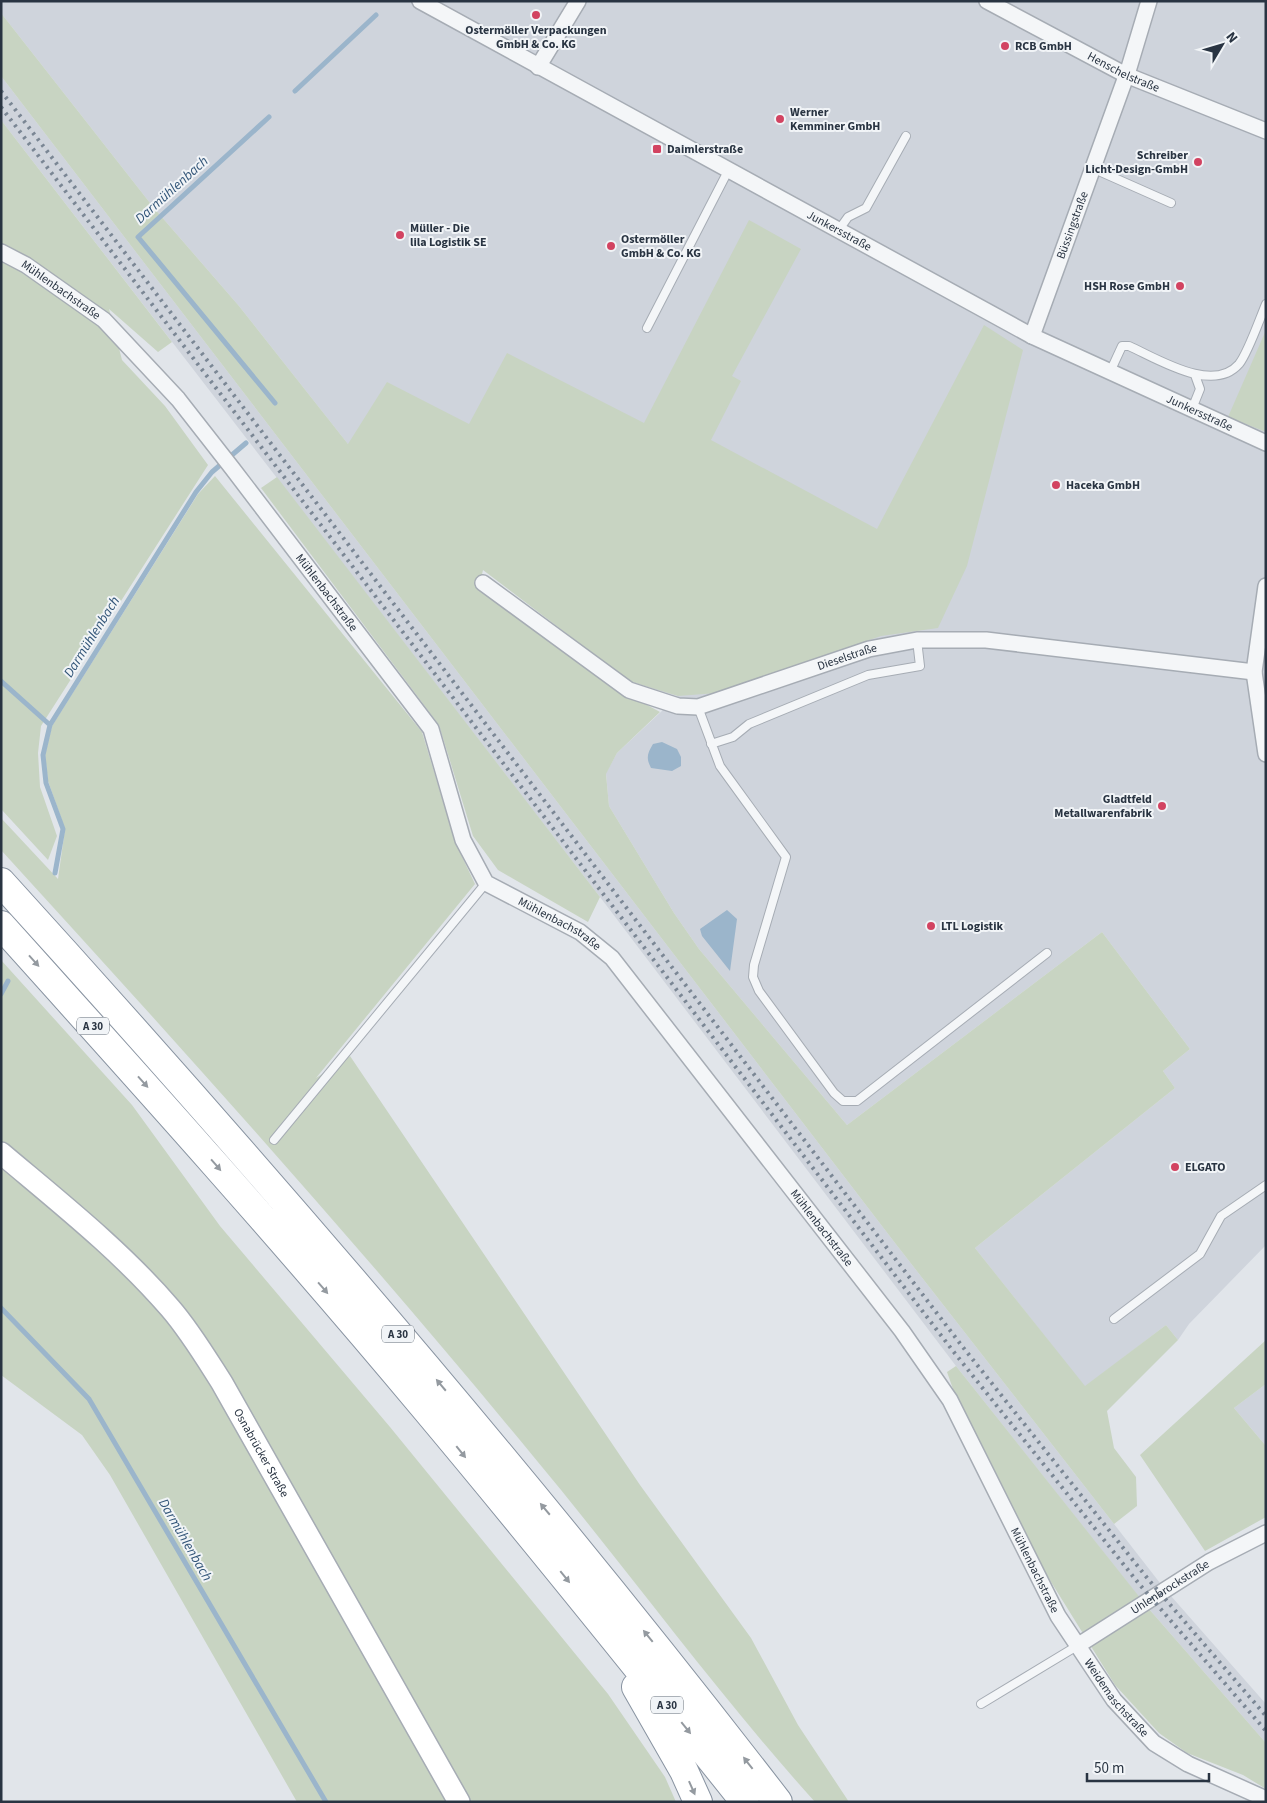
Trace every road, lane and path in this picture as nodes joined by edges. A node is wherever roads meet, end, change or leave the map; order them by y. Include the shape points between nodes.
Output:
1 (420, 1) edge
2 (578, 1) edge
3 (987, 1) edge
4 (1149, 1) edge
5 (538, 68) junction
6 (1126, 76) junction
7 (1266, 131) edge
8 (906, 136) dead end
9 (1092, 168) junction
10 (728, 171) junction
11 (1171, 203) dead end
12 (838, 231) junction
13 (1, 252) edge
14 (1266, 304) edge
15 (647, 328) dead end
16 (1032, 336) junction
17 (1110, 372) junction
18 (1195, 375) junction
19 (1192, 409) junction
20 (1266, 443) edge
21 (483, 583) dead end
22 (1266, 586) edge
23 (917, 640) junction
24 (1254, 672) junction
25 (698, 707) junction
26 (711, 744) junction
27 (1266, 754) edge
28 (1, 882) edge
29 (486, 883) junction
30 (1, 925) edge
31 (1048, 953) dead end
32 (274, 1140) dead end
33 (1, 1153) edge
34 (1266, 1185) edge
35 (1114, 1319) dead end
36 (1266, 1533) edge
37 (590, 1608) junction
38 (1077, 1646) junction
39 (981, 1704) dead end
40 (1266, 1799) edge
41 (459, 1802) edge
42 (698, 1802) edge
43 (745, 1802) edge
44 (778, 1802) edge

1 - 5 street, Junkersstraße
2 - 5 street
3 - 6 street, Henschelstraße
4 - 6 street, Büssingstraße
5 - 10 street, Junkersstraße
6 - 7 street, Henschelstraße
6 - 9 street, Büssingstraße
8 - 12 lane via 866,208 848,216
9 - 11 lane
9 - 16 street, Büssingstraße
10 - 12 street, Junkersstraße
10 - 15 lane
12 - 16 street, Junkersstraße
13 - 29 street, Mühlenbachstraße via 26,265 104,320 178,399 218,449 431,728 463,840
14 - 18 lane via 1240,363 1217,377
16 - 17 street, Junkersstraße
17 - 18 lane via 1122,346 1129,346
17 - 19 street, Junkersstraße
18 - 19 lane via 1200,389
19 - 20 street, Junkersstraße
21 - 25 street, Dieselstraße via 629,690 678,706
22 - 24 street
23 - 24 street, Dieselstraße via 986,640
23 - 25 street, Dieselstraße via 869,649
23 - 26 lane via 920,666 868,675 749,724 733,737
24 - 27 street
25 - 26 lane
26 - 31 lane via 720,766 786,858 753,977 834,1093 843,1100 857,1101
44 -> 28 highway, A 30 via 572,1541 270,1182
29 - 32 lane
29 - 38 street, Mühlenbachstraße via 580,932 612,958 902,1331 950,1400 1058,1616
30 -> 37 highway, A 30 via 259,1213
33 - 41 main road, Osnabrücker Straße via 118,1254 191,1336 222,1383
34 - 35 lane via 1221,1216 1200,1254
36 - 38 street, Uhlenbrockstraße via 1209,1562
37 -> 42 highway via 684,1771
37 -> 43 highway, A 30
38 - 39 lane
38 - 40 street, Weidemaschstraße via 1114,1700 1154,1743 1188,1764

